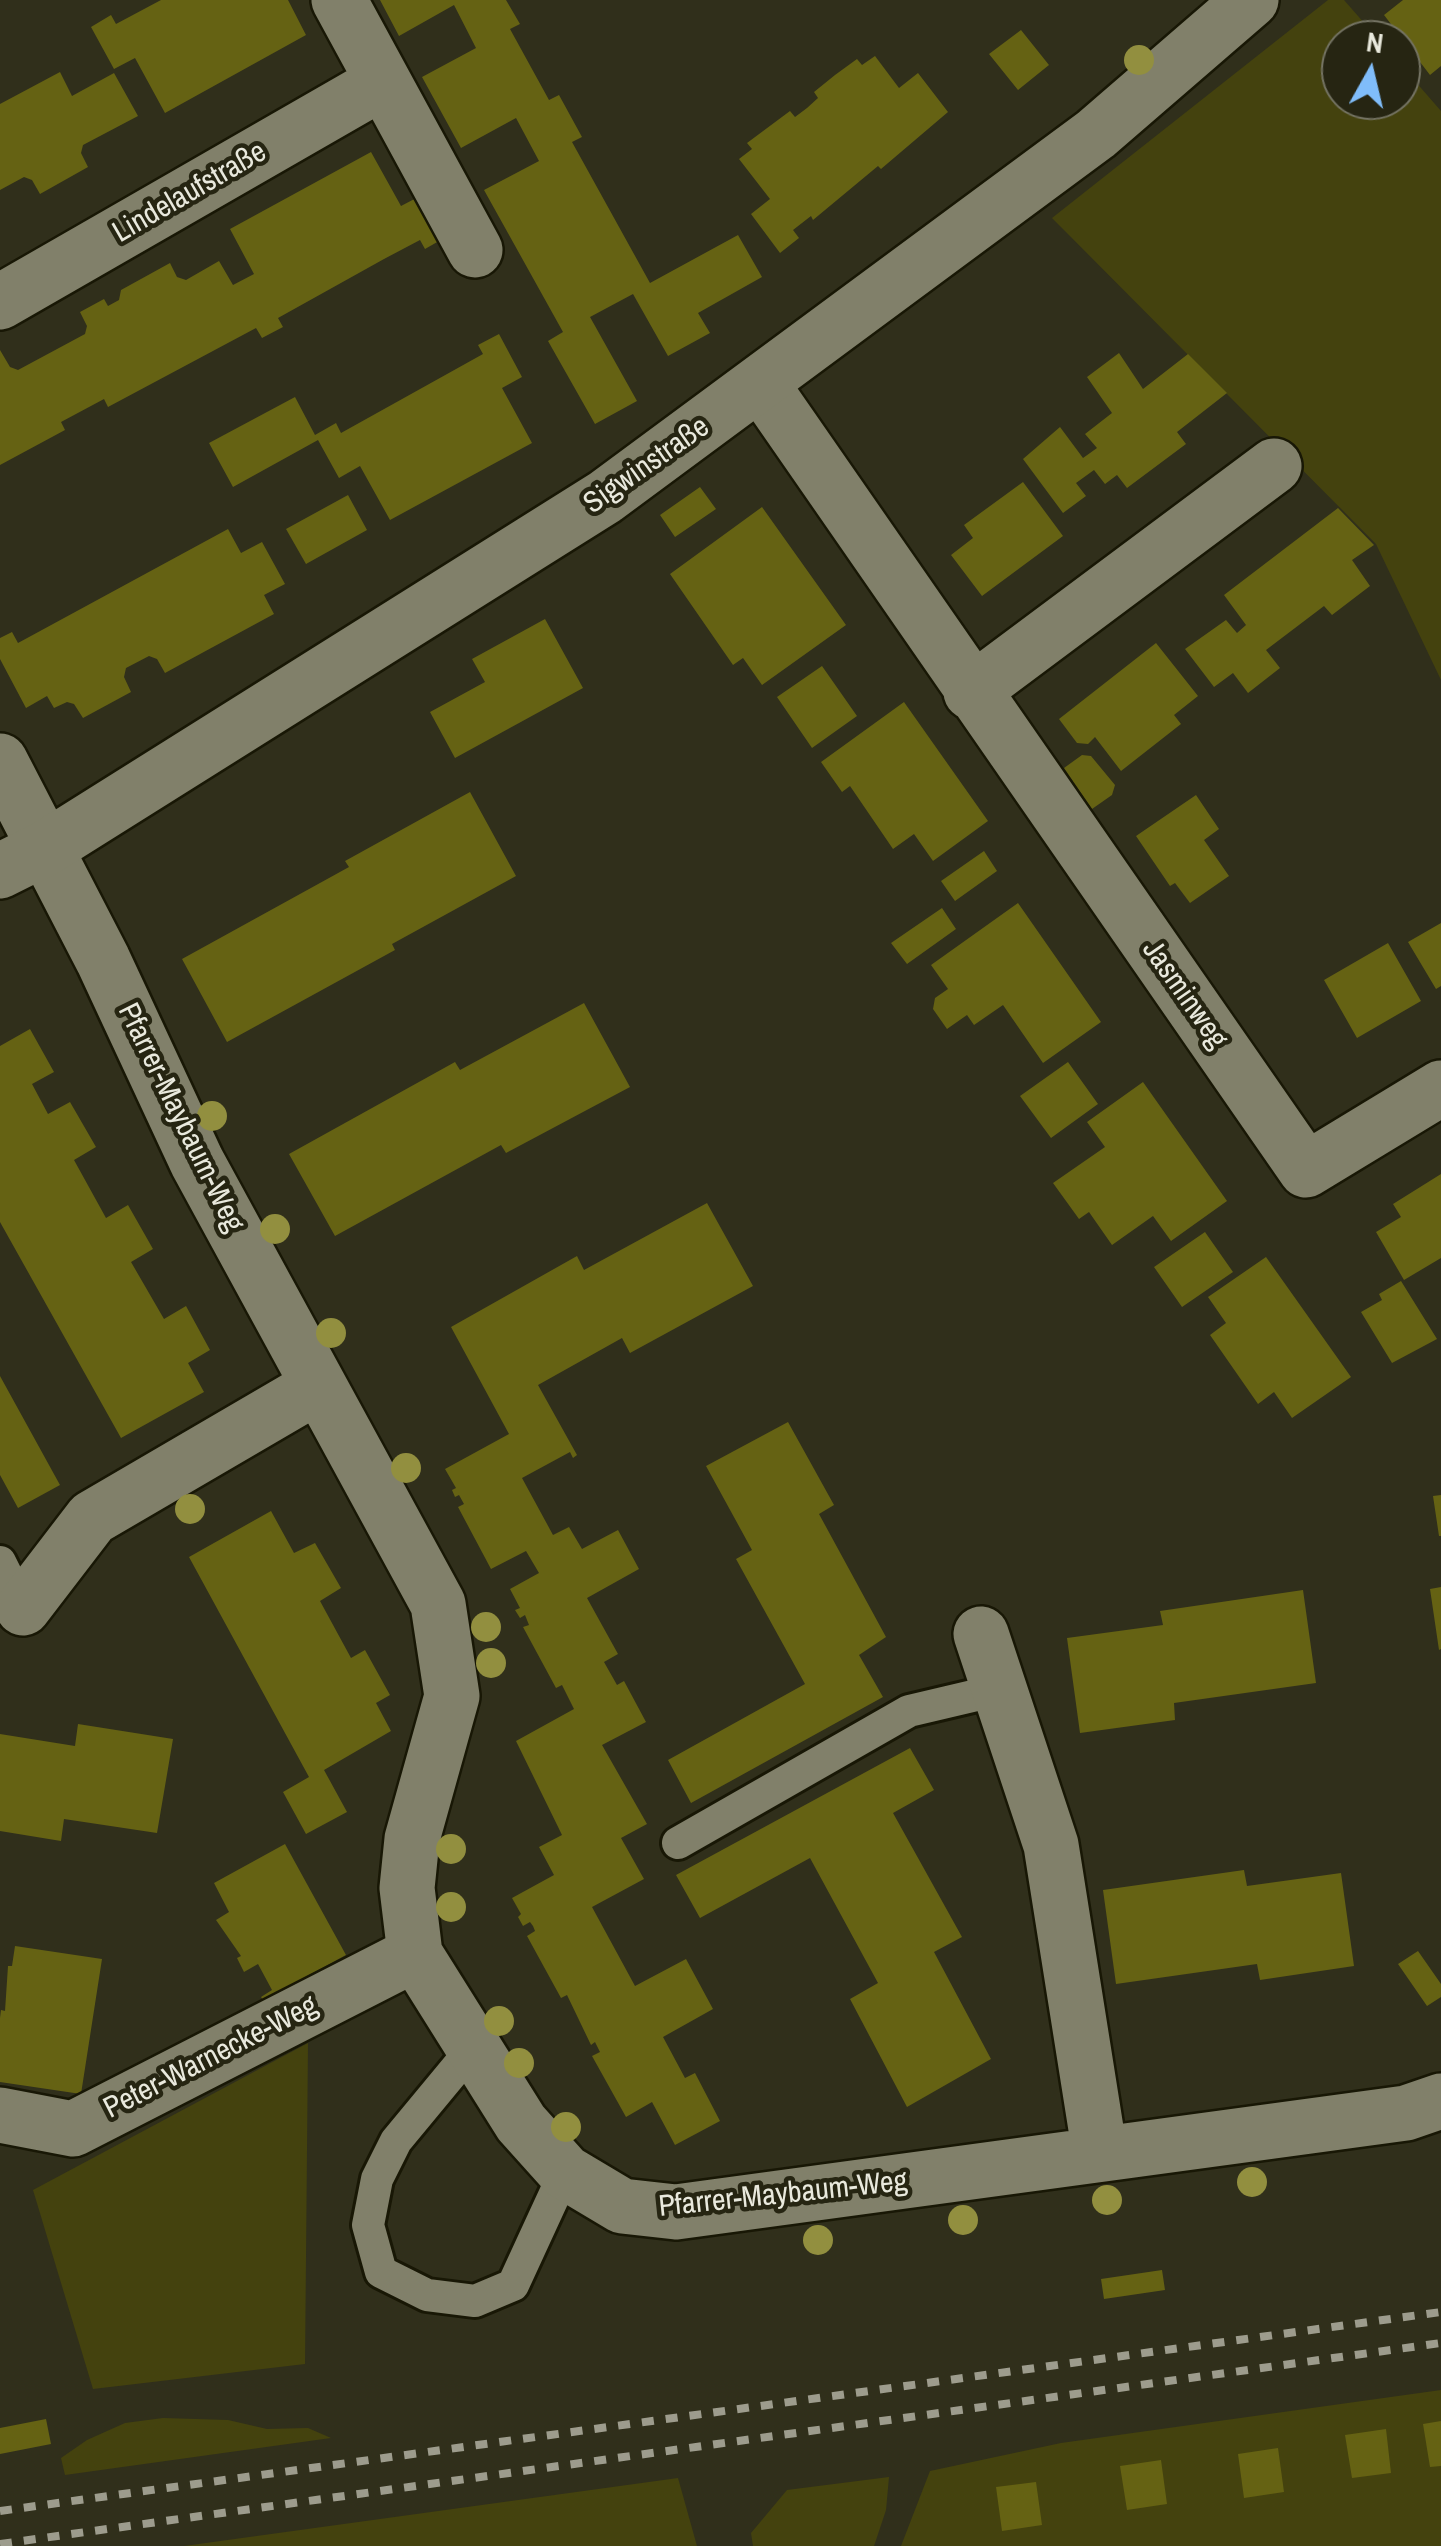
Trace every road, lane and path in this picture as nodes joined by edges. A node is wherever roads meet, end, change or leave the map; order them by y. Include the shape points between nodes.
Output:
1 (340, 0) edge
2 (1251, 0) edge
3 (381, 83) junction
4 (475, 250) dead end
5 (0, 302) edge
6 (761, 384) junction
7 (1274, 466) dead end
8 (971, 692) junction
9 (0, 761) edge
10 (23, 859) edge
11 (1441, 1088) edge
12 (318, 1386) junction
13 (12, 1585) edge
14 (981, 1634) dead end
15 (998, 1690) junction
16 (678, 1843) dead end
17 (415, 1954) junction
18 (473, 2048) junction
19 (1441, 2101) edge
20 (0, 2115) edge
21 (1100, 2154) junction
22 (565, 2172) junction

1 - 3 street
2 - 6 street, Sigwinstraße via 1096,134
3 - 4 street
3 - 5 street, Lindelaufstraße
6 - 8 street, Jasminweg
6 - 10 street, Sigwinstraße via 606,497
7 - 8 street
8 - 11 street, Jasminweg via 1306,1170
9 - 10 street
10 - 12 street, Pfarrer-Maybaum-Weg
12 - 13 street via 92,1518
12 - 17 street, Pfarrer-Maybaum-Weg via 438,1604 452,1696 412,1839 407,1888
14 - 15 street
15 - 16 lane via 909,1710
15 - 21 street via 1051,1845
17 - 18 street, Pfarrer-Maybaum-Weg
17 - 20 street, Peter-Warnecke-Weg via 73,2129
18 - 22 street, Pfarrer-Maybaum-Weg via 521,2123
18 - 22 lane via 396,2141 377,2179 368,2225 381,2272 427,2295 475,2300 513,2285
19 - 21 street, Pfarrer-Maybaum-Weg via 1406,2113
21 - 22 street, Pfarrer-Maybaum-Weg via 676,2212 622,2206

